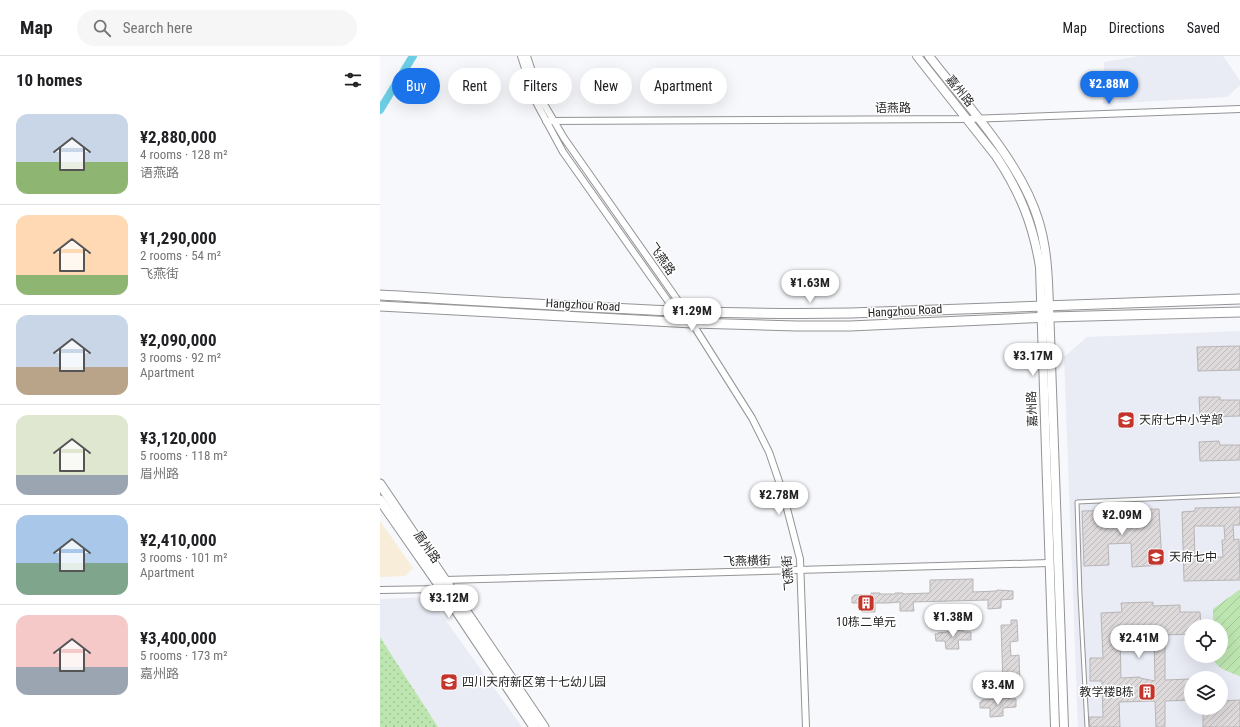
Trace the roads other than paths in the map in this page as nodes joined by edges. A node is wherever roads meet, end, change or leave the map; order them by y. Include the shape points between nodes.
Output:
1 (521, 56) edge
2 (527, 56) edge
3 (917, 56) edge
4 (928, 56) edge
5 (1240, 109) edge
6 (967, 119) junction
7 (979, 119) junction
8 (546, 121) junction
9 (554, 121) junction
10 (380, 295) edge
11 (1240, 299) edge
12 (380, 306) edge
13 (1045, 306) junction
14 (675, 311) junction
15 (686, 312) junction
16 (1240, 312) edge
17 (1045, 318) junction
18 (692, 323) junction
19 (380, 484) edge
20 (1240, 495) edge
21 (380, 500) edge
22 (1049, 563) junction
23 (800, 571) junction
24 (445, 580) junction
25 (442, 589) junction
26 (380, 590) edge
27 (534, 727) edge
28 (544, 727) edge
29 (806, 727) edge
30 (1055, 727) edge
31 (1064, 727) edge
32 (1087, 727) edge

1 - 8 street, 飞燕路 via 536,102
2 - 9 street, 飞燕路 via 541,99
3 - 6 street, 嘉州路
4 - 7 street
5 - 7 street, 语燕路
6 - 7 street, 语燕路
6 - 9 street, 语燕路
6 - 13 street, 嘉州路 via 1004,166 1026,209 1036,246
7 - 13 street via 1016,172 1038,218 1048,265
8 - 9 street, 语燕路
8 - 14 street, 飞燕路 via 564,152
9 - 15 street, 飞燕路
10 - 14 main road, Hangzhou Road
11 - 13 main road, Hangzhou Road
12 - 18 main road, Hangzhou Road
13 - 15 main road, Hangzhou Road via 836,314
13 - 17 street
14 - 15 main road, Hangzhou Road
14 - 18 street, 飞燕路
15 - 18 street, 飞燕路
16 - 17 main road, Hangzhou Road
17 - 18 main road, Hangzhou Road via 850,326
17 - 22 street, 嘉州路
17 - 31 street
18 - 23 street, 飞燕街 via 752,418 768,452 783,493 800,559
19 - 24 main road
20 - 32 lane via 1077,502
21 - 25 main road, 眉州路
22 - 23 street, 飞燕横街
22 - 30 street, 嘉州路
23 - 24 street, 飞燕横街
23 - 29 street, 飞燕街
24 - 28 main road
25 - 26 street
25 - 27 main road, 眉州路

